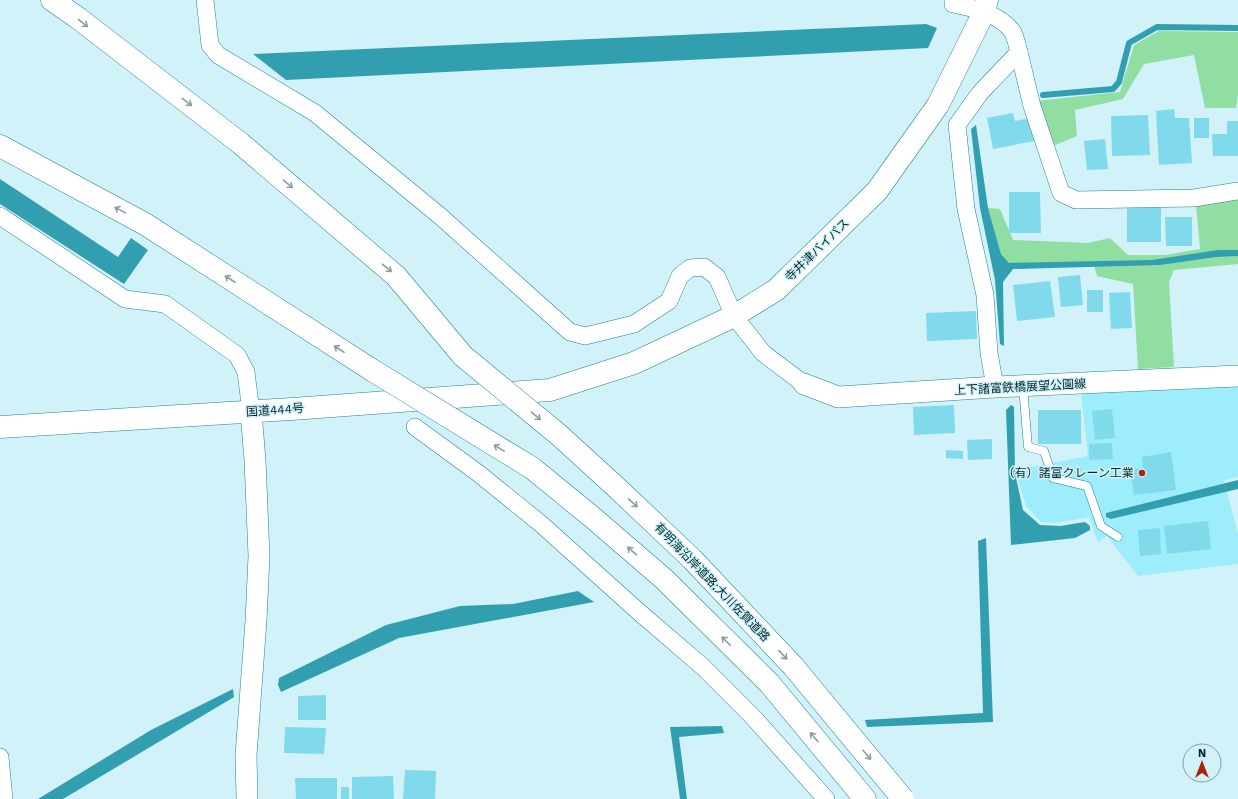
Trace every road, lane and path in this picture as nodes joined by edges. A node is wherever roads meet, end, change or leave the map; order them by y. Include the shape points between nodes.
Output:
1 (52, 0) edge
2 (205, 0) edge
3 (953, 0) edge
4 (986, 6) edge
5 (1020, 52) junction
6 (0, 146) edge
7 (1238, 191) edge
8 (0, 216) edge
9 (734, 316) junction
10 (1238, 376) edge
11 (804, 384) joint
12 (1023, 386) junction
13 (995, 388) junction
14 (550, 390) joint
15 (251, 412) junction
16 (0, 427) edge
17 (415, 427) dead end
18 (1118, 536) dead end
19 (0, 757) edge
20 (4, 799) edge
21 (247, 799) edge
22 (826, 799) edge
23 (865, 799) edge
24 (903, 799) edge

1 -> 24 highway, 有明海沿岸道路;大川佐賀道路, bridge via 240,143 396,276 463,356 559,435 692,559 793,666
2 - 9 street via 210,45 218,55 315,113 440,216 570,332 585,336 634,324 670,301 680,276 690,268 704,268 717,277
3 - 4 street via 953,4
4 - 5 street via 1012,32
4 - 9 highway, 寺井津バイパス via 938,105 877,191 776,290
5 - 7 street via 1032,106 1061,193 1076,200 1194,198
5 - 13 street via 980,93 957,125 966,209 985,295 989,353
23 -> 6 highway, bridge via 763,677 664,579 532,468 372,370 145,224
8 - 15 street via 125,299 165,304 237,355 246,372
9 - 11 street via 763,353
9 - 14 highway, 寺井津バイパス via 634,363
10 - 12 street, 上下諸富鉄橋展望公園線
11 - 13 street, 上下諸富鉄橋展望公園線 via 838,397
12 - 13 street, 上下諸富鉄橋展望公園線
12 - 18 lane via 1028,447 1044,451 1053,478 1087,486 1101,526
14 - 15 highway, 国道444号
15 - 16 highway, 国道444号
15 - 21 street via 259,556 246,755
17 - 22 street via 541,524 703,667
19 - 20 street

